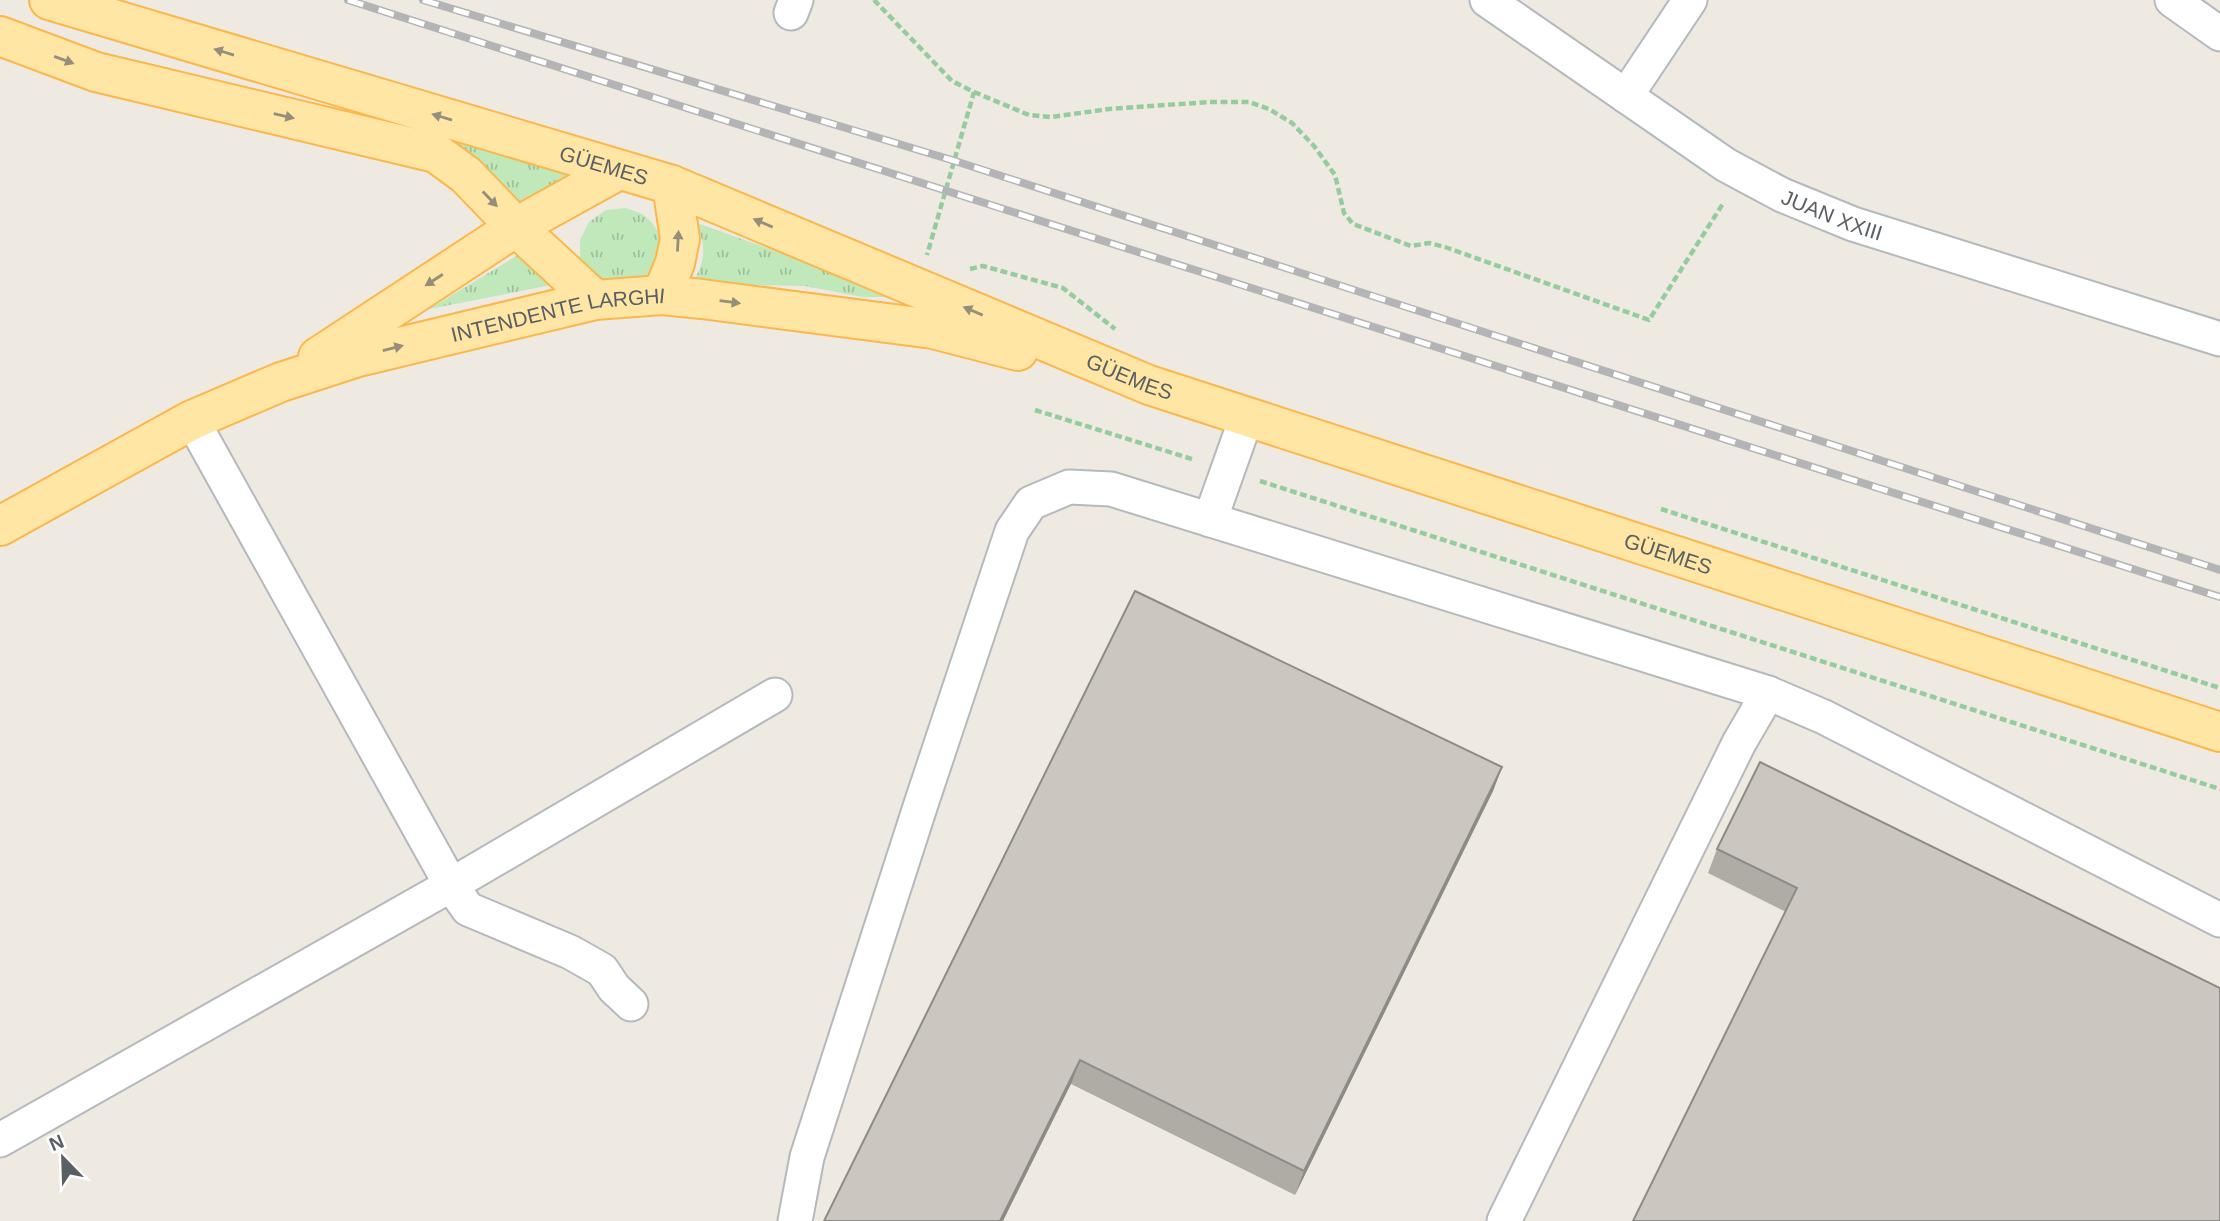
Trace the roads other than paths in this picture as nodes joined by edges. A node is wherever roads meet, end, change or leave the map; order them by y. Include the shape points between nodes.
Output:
1 (49, 0) edge
2 (1487, 0) edge
3 (1690, 0) edge
4 (2172, 0) edge
5 (2220, 34) edge
6 (0, 36) edge
7 (1626, 96) junction
8 (619, 170) junction
9 (672, 185) junction
10 (516, 227) junction
11 (662, 295) junction
12 (595, 300) junction
13 (2220, 339) edge
14 (281, 382) junction
15 (1149, 385) junction
16 (1247, 416) junction
17 (192, 420) junction
18 (1210, 520) junction
19 (0, 526) edge
20 (1768, 693) junction
21 (775, 695) dead end
22 (2220, 732) edge
23 (451, 885) junction
24 (2220, 920) edge
25 (631, 1004) dead end
26 (0, 1140) edge
27 (795, 1221) edge
28 (1504, 1221) edge

8 -> 1 main road, GÜEMES
2 - 7 street, JUAN XXIII
3 - 7 street
4 - 5 street
6 -> 10 main road via 96,72 436,153 466,175
7 - 13 street, JUAN XXIII via 1726,165 1782,195 1853,224
8 - 9 main road, GÜEMES
8 - 10 main road
11 -> 9 main road via 676,263 680,239
15 -> 9 main road, GÜEMES
10 - 12 main road
10 -> 14 main road
11 - 12 main road, INTENDENTE LARGHI
11 -> 15 main road, INTENDENTE LARGHI via 933,329
14 -> 12 main road, INTENDENTE LARGHI via 358,357
14 - 17 main road, INTENDENTE LARGHI
15 - 16 main road, GÜEMES
16 - 18 street
16 - 22 main road, GÜEMES
17 - 19 main road, INTENDENTE LARGHI
17 - 23 street
18 - 20 street
18 - 27 street via 1111,489 1069,487 1031,503 1013,531 807,1157
20 - 24 street via 1824,717
20 - 28 street via 1733,755
21 - 23 street
23 - 25 street via 468,909 570,951 602,970
23 - 26 street

